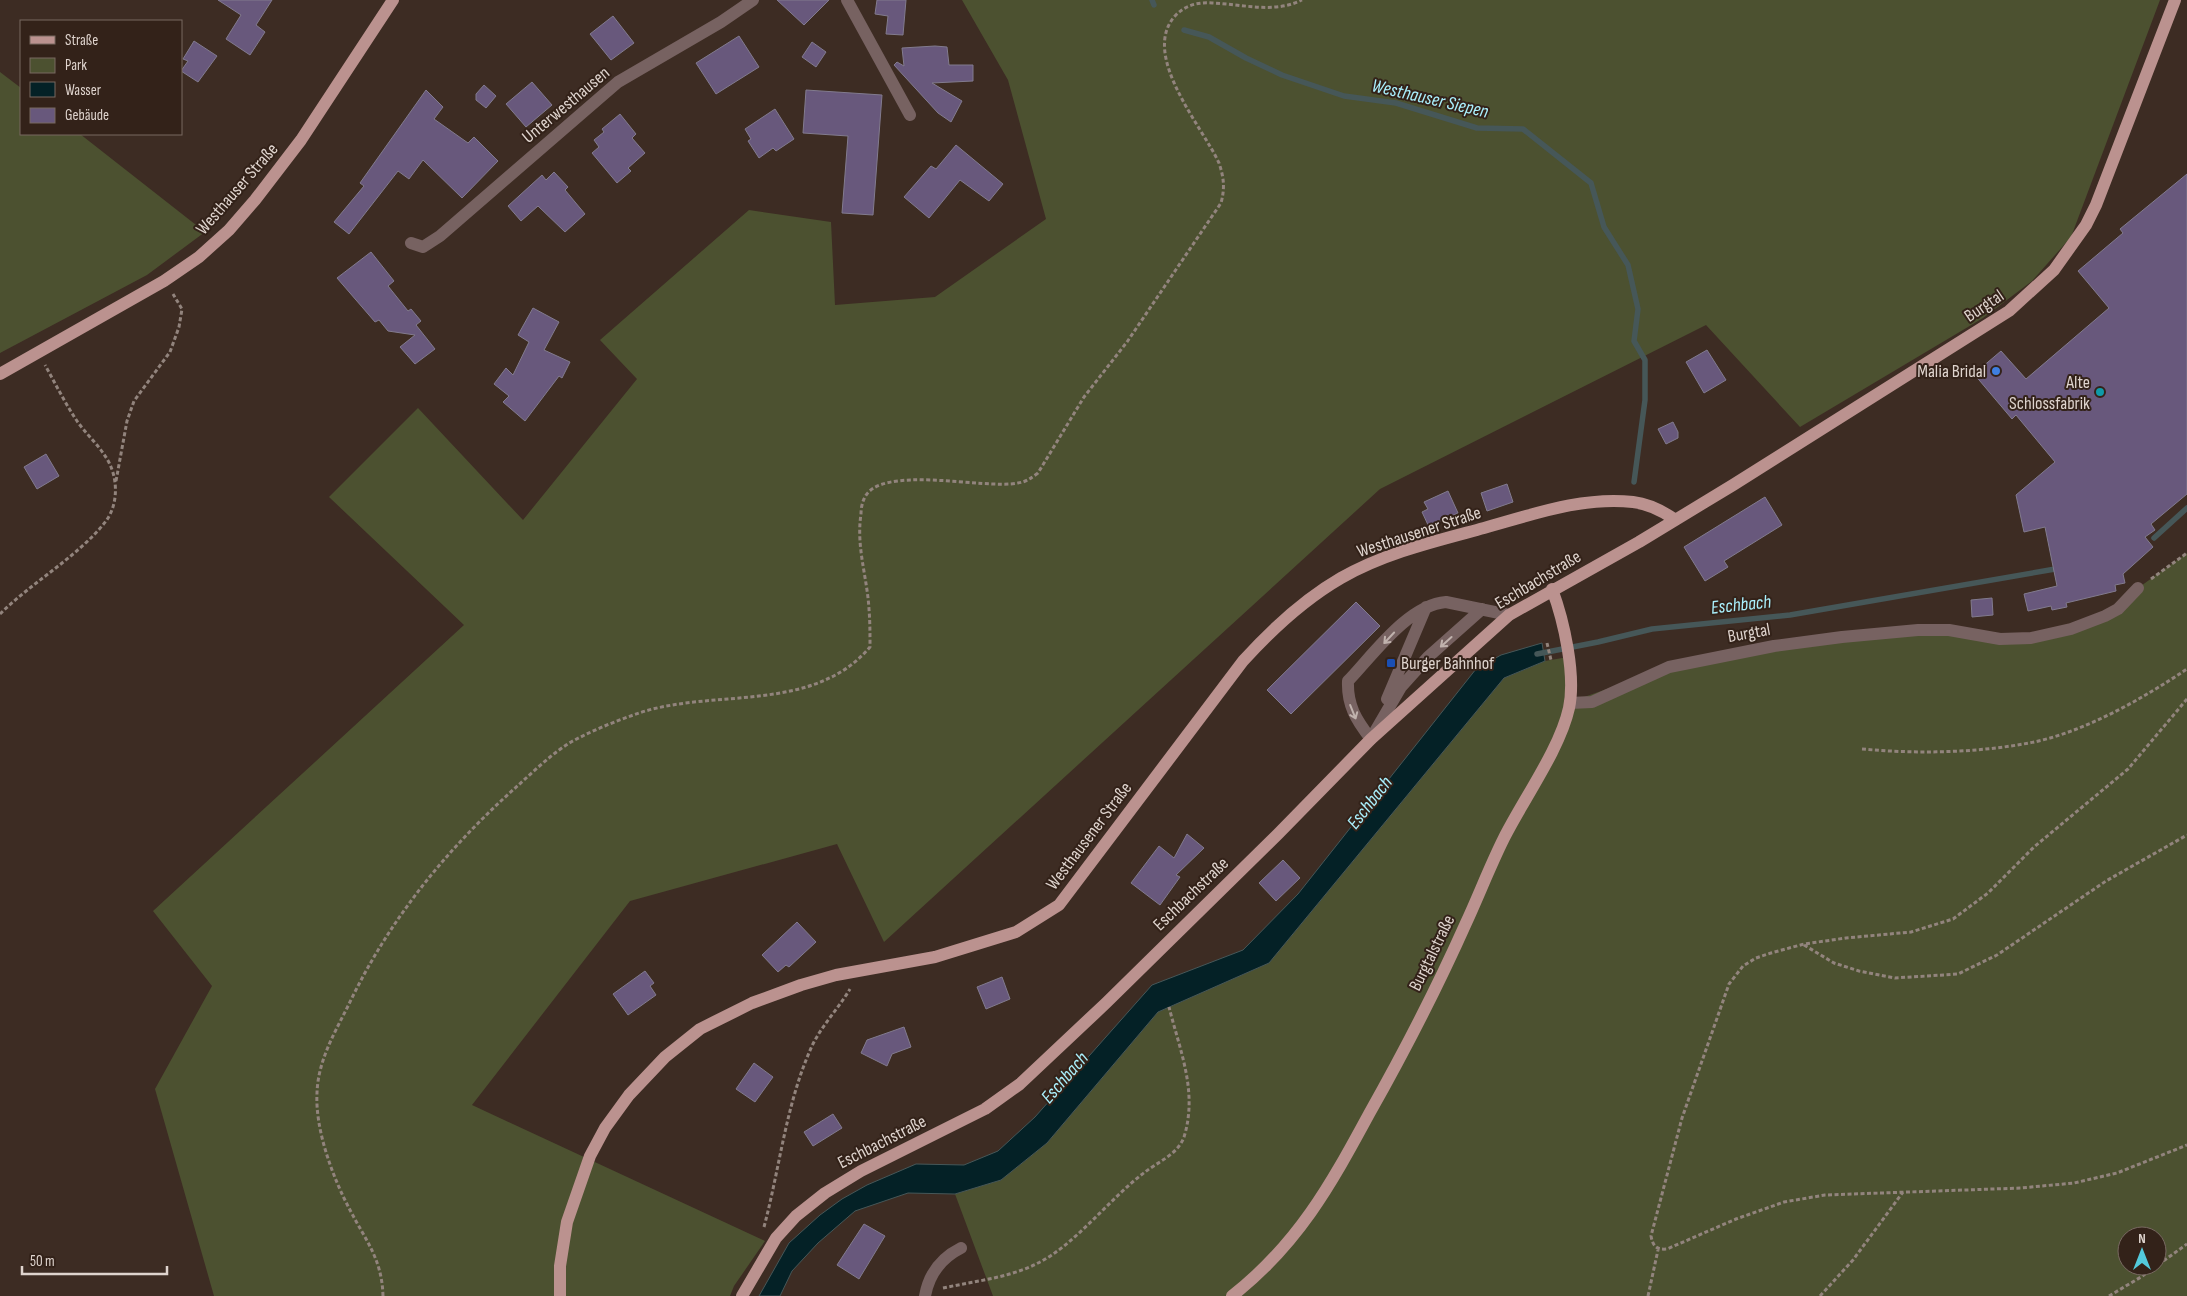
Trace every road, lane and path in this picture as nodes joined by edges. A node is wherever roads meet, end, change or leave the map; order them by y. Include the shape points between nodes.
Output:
1 (393, 0) edge
2 (753, 0) edge
3 (847, 0) edge
4 (1302, 0) edge
5 (2175, 0) edge
6 (910, 115) dead end
7 (411, 243) dead end
8 (164, 281) junction
9 (38, 354) junction
10 (0, 374) edge
11 (116, 484) junction
12 (1674, 519) junction
13 (2187, 554) edge
14 (2138, 588) joint
15 (1552, 589) junction
16 (1426, 607) junction
17 (1482, 609) junction
18 (0, 614) edge
19 (1509, 614) junction
20 (1547, 643) dead end
21 (1550, 660) dead end
22 (2187, 669) edge
23 (2187, 699) edge
24 (1570, 703) junction
25 (1371, 738) junction
26 (1862, 749) dead end
27 (2187, 835) edge
28 (1804, 944) junction
29 (860, 971) junction
30 (1169, 1007) dead end
31 (2187, 1145) edge
32 (1903, 1192) junction
33 (776, 1238) junction
34 (2187, 1244) edge
35 (961, 1248) dead end
36 (1658, 1250) junction
37 (925, 1294) edge
38 (383, 1296) edge
39 (560, 1296) edge
40 (742, 1296) edge
41 (1232, 1296) edge
42 (1648, 1296) edge
43 (1820, 1296) edge
44 (2109, 1296) edge

1 - 8 main road, Westhauser Straße via 300,140 255,200 206,251
2 - 7 street, Unterwesthausen via 618,82 440,236 423,247
3 - 6 street
4 - 38 path via 1289,7 1267,8 1196,3 1181,10 1169,23 1164,50 1169,73 1219,163 1224,178 1221,203 1127,342 1084,397 1038,473 1017,484 900,480 882,483 864,497 859,539 869,608 870,647 861,657 832,677 808,687 673,704 606,725 569,744 480,820 415,893 362,978 331,1039 319,1072 316,1094 330,1165 379,1263
5 - 12 main road, Burgtal via 2096,205 2076,242 2054,270 2009,311
8 - 9 main road, Westhauser Straße
8 - 11 path via 182,310 179,327 165,360 134,401 127,421
9 - 10 main road, Westhauser Straße
9 - 11 path via 76,419 111,466
11 - 18 path via 115,502 107,520 86,542
12 - 15 main road, Eschbachstraße
12 - 29 main road, Westhausener Straße via 1650,505 1631,502 1564,507 1412,548 1338,580 1291,613 1243,661 1059,905 1016,932 935,957
13 - 14 path
14 - 24 street, Burgtal via 2118,609 2105,616 2031,638 2009,640 1949,630 1842,636 1669,667 1592,702
15 - 19 main road, Eschbachstraße
15 - 24 main road, Burgtalstraße via 1565,638
16 - 17 street via 1446,602
16 - 25 street
16 -> 25 street via 1403,623 1348,681 1349,702 1355,718
17 - 19 street
17 -> 25 street via 1428,657 1401,687
19 - 25 main road, Eschbachstraße
20 - 21 path
22 - 26 path via 2096,721 2030,743 1958,750 1900,752
23 - 28 path via 2128,769 2034,847 1988,893 1953,919 1911,932
24 - 41 main road, Burgtalstraße via 1558,737 1504,839 1466,925 1336,1175 1291,1240
25 - 33 main road, Eschbachstraße via 1278,834 1020,1084 985,1109 842,1182 796,1216
27 - 28 path via 2106,881 1997,955 1958,974 1903,978 1859,971 1834,963
28 - 36 path via 1756,958 1743,966 1729,984 1682,1118 1652,1229 1652,1243
29 - 33 path via 813,1044 789,1112 763,1232
29 - 39 main road, Westhausener Straße via 836,975 752,1003 700,1029 665,1057 605,1128 588,1160 567,1222 560,1266
30 - 37 path via 1189,1081 1184,1138 1177,1150 1118,1194 1049,1257 1010,1274
31 - 32 path via 2117,1173 2074,1183
32 - 36 path via 1825,1195 1784,1202 1679,1245
32 - 43 path via 1853,1260
33 - 40 main road, Eschbachstraße
34 - 44 path
35 - 37 street via 941,1262
36 - 42 path

